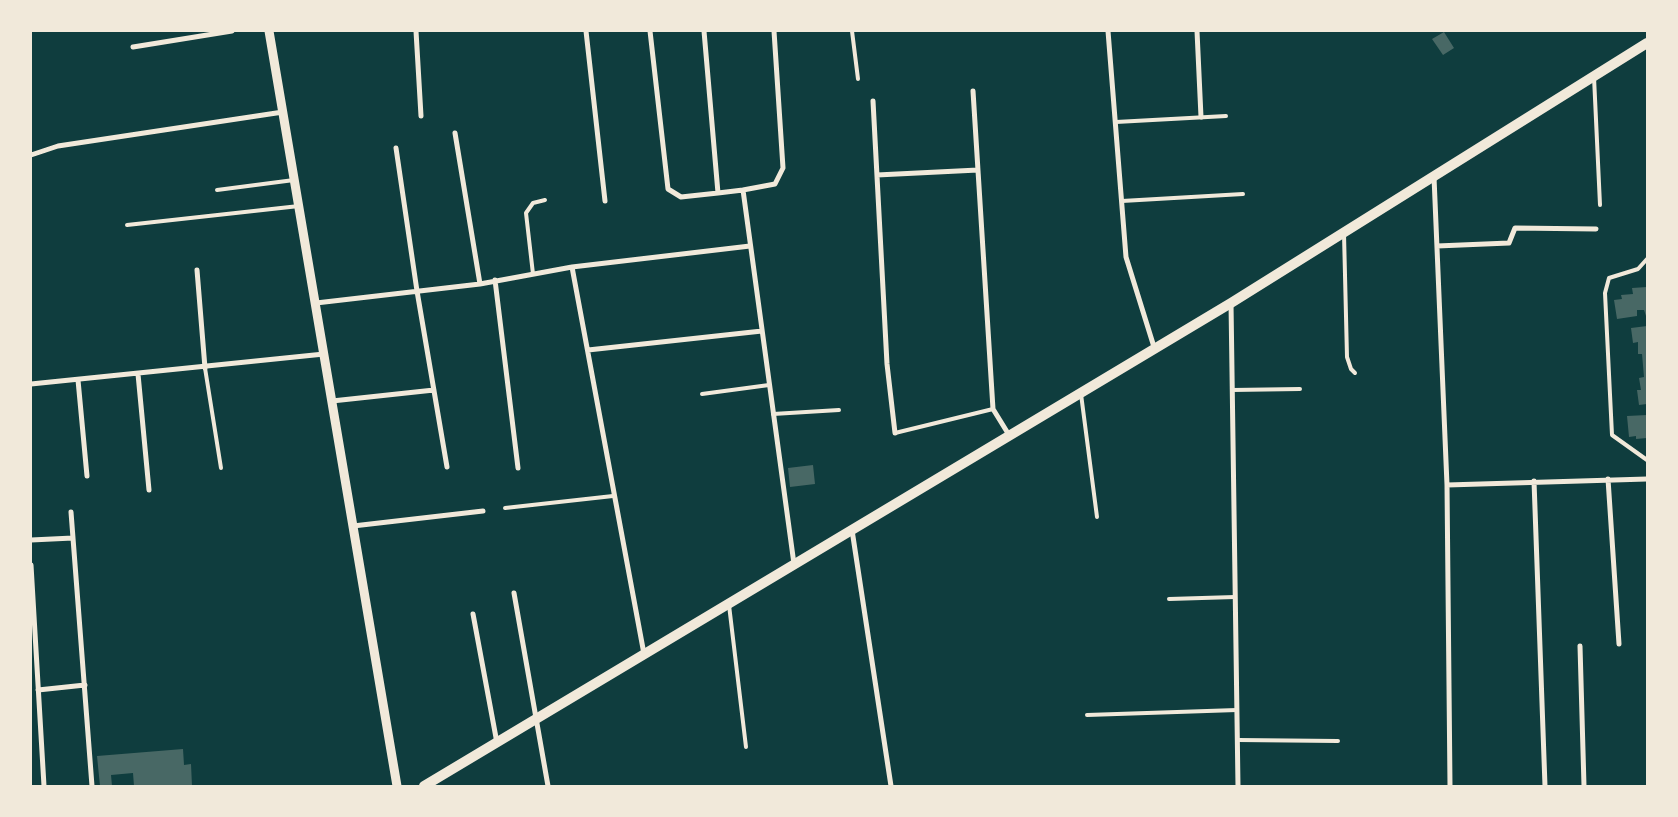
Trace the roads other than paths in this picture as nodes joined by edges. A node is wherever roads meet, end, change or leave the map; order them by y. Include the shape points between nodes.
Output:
1 (232, 31) edge
2 (269, 31) edge
3 (416, 31) edge
4 (586, 31) edge
5 (650, 31) edge
6 (704, 31) edge
7 (774, 31) edge
8 (852, 31) edge
9 (1108, 31) edge
10 (1196, 31) edge
11 (1647, 43) edge
12 (133, 47) dead end
13 (1594, 77) junction
14 (858, 79) dead end
15 (974, 91) dead end
16 (873, 101) dead end
17 (283, 112) junction
18 (421, 116) dead end
19 (1226, 116) dead end
20 (1201, 117) junction
21 (1116, 122) junction
22 (455, 133) dead end
23 (396, 148) dead end
24 (31, 155) edge
25 (978, 170) junction
26 (877, 175) junction
27 (1434, 177) junction
28 (295, 180) junction
29 (217, 190) dead end
30 (743, 190) junction
31 (718, 193) junction
32 (1243, 194) dead end
33 (546, 200) dead end
34 (606, 201) dead end
35 (1122, 201) junction
36 (1600, 205) dead end
37 (299, 206) junction
38 (127, 225) dead end
39 (1596, 229) dead end
40 (1344, 234) junction
41 (750, 246) junction
42 (1437, 246) junction
43 (1647, 259) edge
44 (572, 268) junction
45 (197, 270) dead end
46 (533, 274) junction
47 (495, 280) junction
48 (480, 284) junction
49 (417, 291) junction
50 (316, 303) junction
51 (1231, 303) junction
52 (762, 331) junction
53 (1154, 347) junction
54 (588, 350) junction
55 (324, 354) junction
56 (205, 368) junction
57 (1355, 373) dead end
58 (138, 374) junction
59 (78, 380) junction
60 (31, 384) edge
61 (769, 385) junction
62 (1300, 389) dead end
63 (434, 390) junction
64 (1232, 390) junction
65 (1081, 392) junction
66 (702, 394) dead end
67 (332, 401) junction
68 (993, 409) junction
69 (840, 410) dead end
70 (773, 414) junction
71 (895, 433) joint
72 (1010, 436) junction
73 (1647, 460) edge
74 (448, 467) dead end
75 (221, 468) dead end
76 (518, 468) dead end
77 (87, 476) dead end
78 (1608, 479) junction
79 (1647, 479) edge
80 (1534, 482) junction
81 (1447, 485) junction
82 (149, 490) dead end
83 (614, 496) junction
84 (505, 508) dead end
85 (483, 511) dead end
86 (72, 512) dead end
87 (1097, 517) dead end
88 (353, 526) junction
89 (852, 530) junction
90 (73, 538) junction
91 (31, 540) edge
92 (794, 564) junction
93 (31, 565) edge
94 (514, 593) dead end
95 (1236, 597) junction
96 (1169, 599) dead end
97 (729, 603) junction
98 (473, 614) dead end
99 (1619, 644) dead end
100 (1580, 646) dead end
101 (644, 654) junction
102 (85, 684) junction
103 (38, 690) junction
104 (1237, 710) junction
105 (1087, 715) dead end
106 (536, 719) junction
107 (1238, 740) junction
108 (1338, 741) dead end
109 (497, 743) junction
110 (746, 747) dead end
111 (44, 786) edge
112 (92, 786) edge
113 (397, 786) edge
114 (424, 786) edge
115 (548, 786) edge
116 (892, 786) edge
117 (1238, 786) edge
118 (1450, 786) edge
119 (1545, 786) edge
120 (1584, 786) edge

1 - 12 street
2 - 17 street
3 - 18 street
4 - 34 street
5 - 31 street via 668,188 681,197
6 - 31 street
7 - 30 street via 783,168 775,184
8 - 14 lane
9 - 21 street
10 - 20 street
11 - 13 main road
13 - 27 main road
13 - 36 lane
15 - 25 street
16 - 26 street
17 - 24 street via 58,146
17 - 28 street
19 - 20 lane
20 - 21 lane
21 - 35 street
22 - 48 street
23 - 49 street
25 - 26 street
25 - 68 street
26 - 71 street via 887,364
27 - 40 main road
27 - 42 street
28 - 29 lane
28 - 37 street
30 - 31 street
30 - 41 street
32 - 35 lane
33 - 46 lane via 533,203 526,213
35 - 53 street via 1126,257
37 - 38 lane
37 - 50 street
39 - 42 street via 1515,228 1509,243
40 - 51 main road
40 - 57 lane via 1347,357
41 - 44 street
41 - 52 street
42 - 81 street
43 - 73 lane via 1638,269 1610,278 1605,293 1612,435
44 - 46 street
44 - 54 street
45 - 56 street
46 - 47 street
47 - 48 street
47 - 76 street
48 - 49 street
49 - 50 street
49 - 63 street
50 - 55 street
51 - 53 main road
51 - 64 street
52 - 54 street
52 - 61 street
53 - 65 main road
54 - 83 street
55 - 56 street
55 - 67 street
56 - 58 street
56 - 75 lane
58 - 59 street
58 - 82 street
59 - 60 street
59 - 77 street
61 - 66 lane
61 - 70 street
62 - 64 lane
63 - 67 street
63 - 74 street
64 - 95 street
65 - 72 main road
65 - 87 lane
67 - 88 street
68 - 71 lane
68 - 72 street
69 - 70 lane
70 - 92 street
72 - 89 main road
78 - 79 street
78 - 80 street
78 - 99 street
80 - 81 street
80 - 119 street
81 - 118 street
83 - 84 lane
83 - 101 street
85 - 88 street
86 - 90 street
88 - 113 street
89 - 92 main road
89 - 116 street
90 - 91 street
90 - 102 street
92 - 97 main road
93 - 103 street
94 - 106 street
95 - 96 lane
95 - 104 street
97 - 101 main road
97 - 110 lane
98 - 109 street
100 - 120 street
101 - 106 main road
102 - 103 street
102 - 112 street
103 - 111 street
104 - 105 lane
104 - 107 street
106 - 109 main road
106 - 115 street
107 - 108 lane
107 - 117 street
109 - 114 main road

